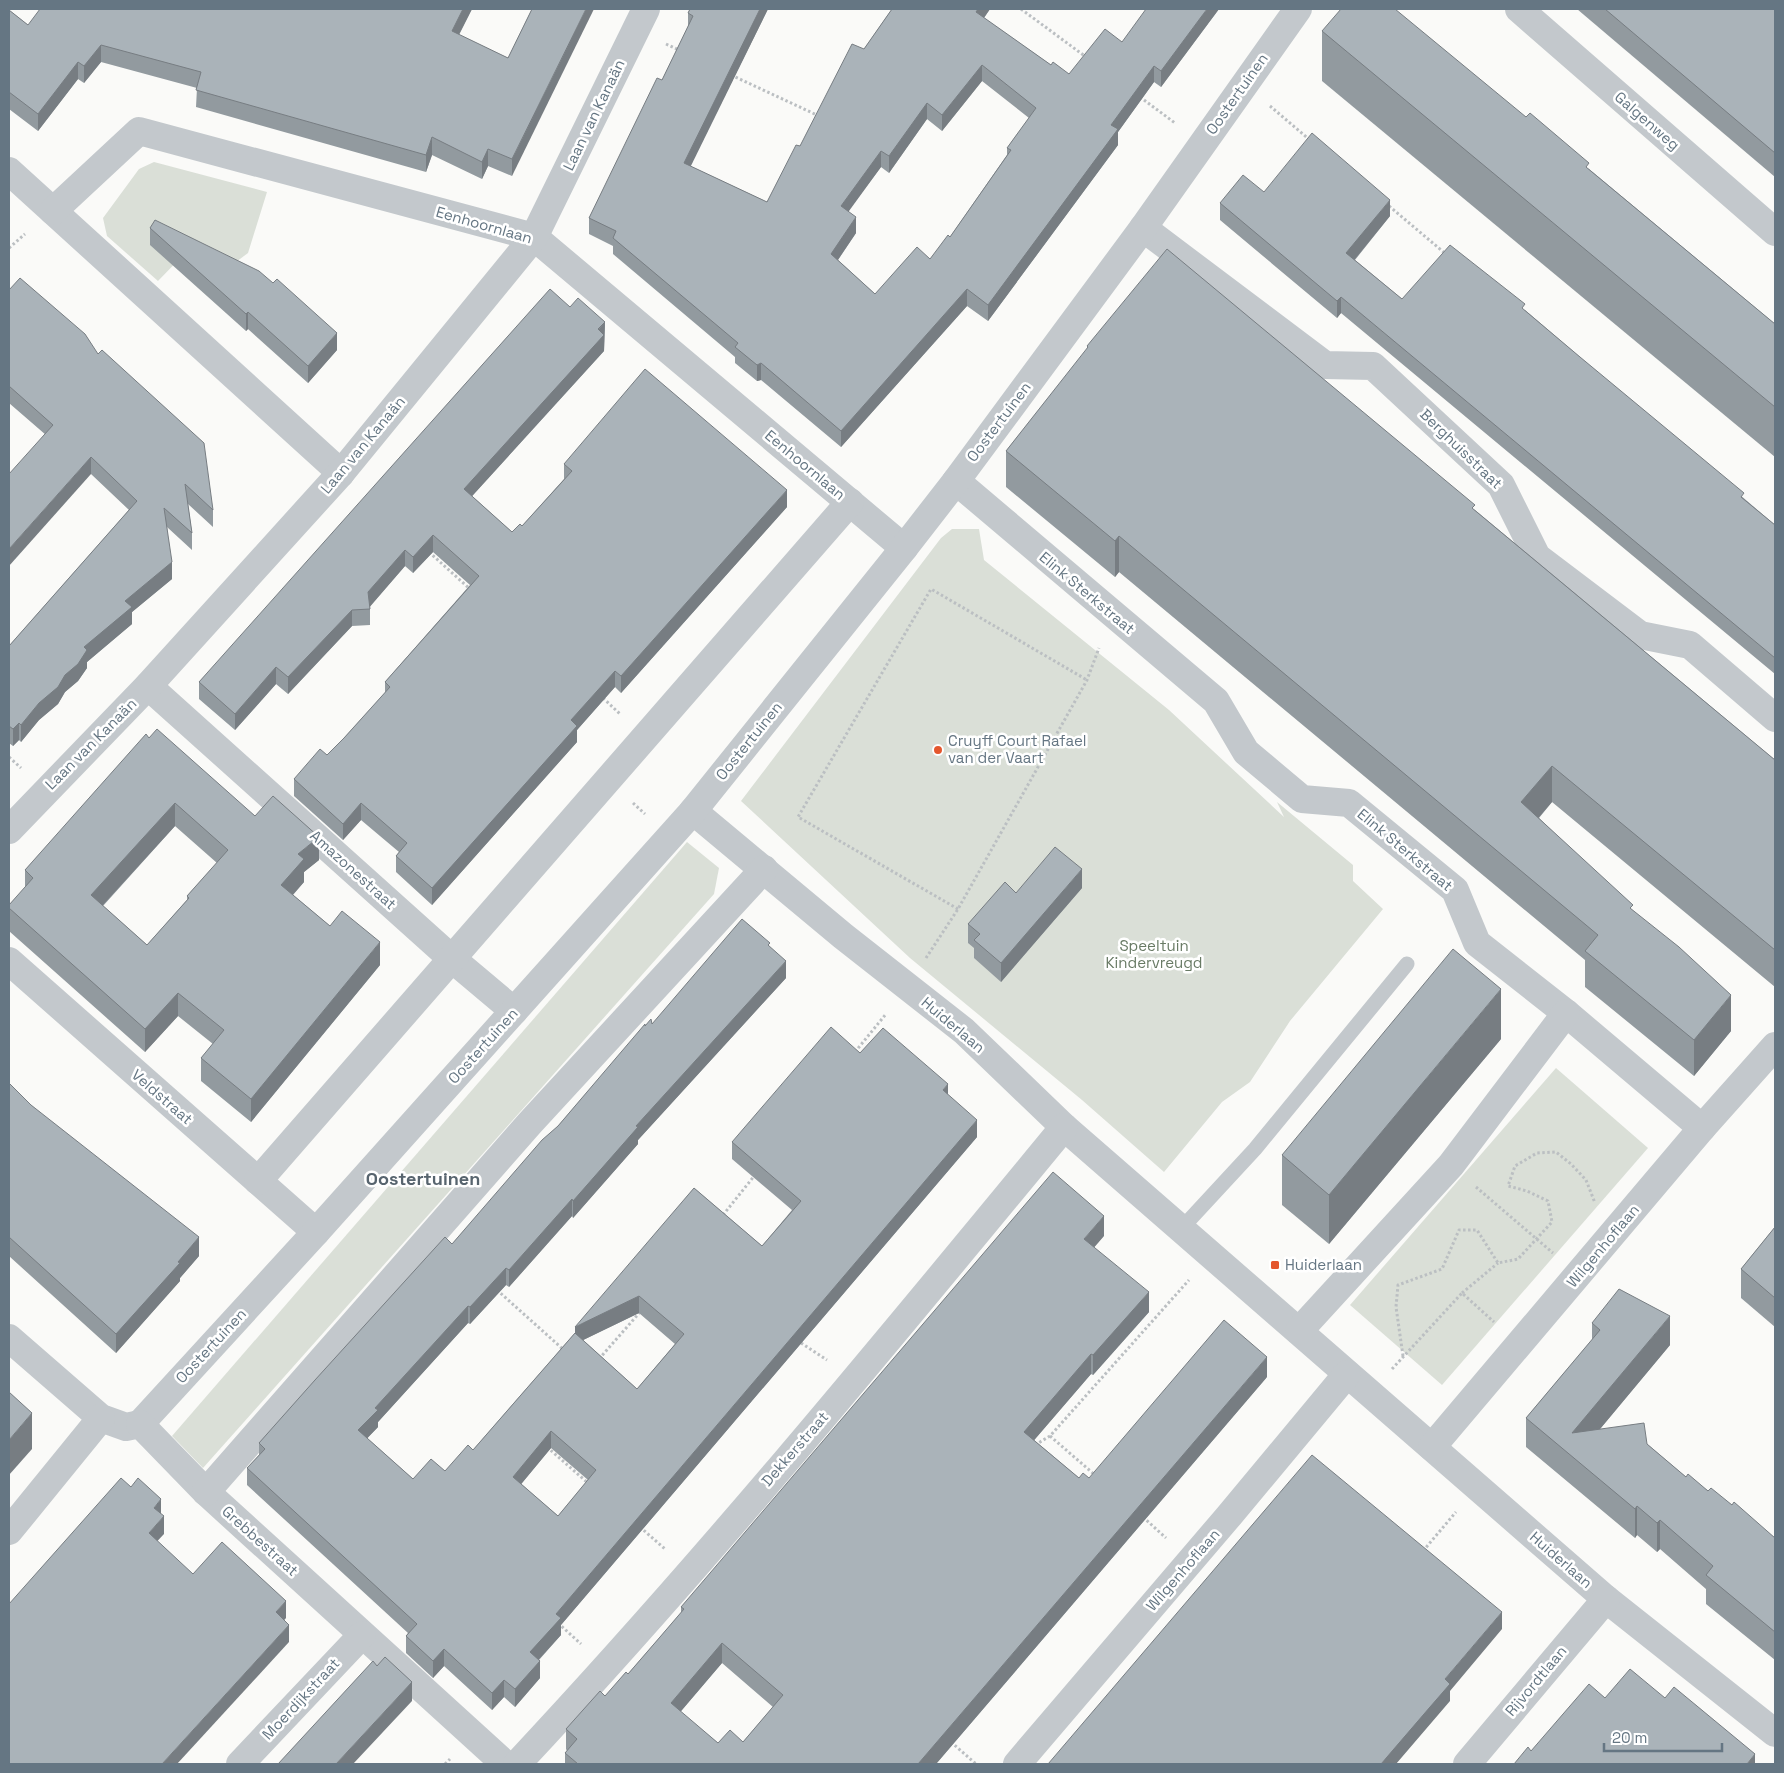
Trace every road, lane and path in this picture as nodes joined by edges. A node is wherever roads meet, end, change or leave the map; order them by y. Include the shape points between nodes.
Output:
1 (1020, 9) edge
2 (1298, 9) edge
3 (1519, 9) edge
4 (641, 20) edge
5 (690, 56) edge
6 (1092, 61) edge
7 (725, 72) edge
8 (1243, 83) junction
9 (1139, 96) edge
10 (823, 119) edge
11 (1202, 143) junction
12 (1319, 147) edge
13 (9, 171) edge
14 (1387, 204) edge
15 (53, 211) junction
16 (1143, 228) junction
17 (1775, 232) edge
18 (534, 238) junction
19 (1455, 262) edge
20 (341, 473) junction
21 (956, 481) junction
22 (850, 502) junction
23 (422, 546) edge
24 (904, 548) junction
25 (473, 592) edge
26 (1112, 615) junction
27 (1087, 680) junction
28 (148, 686) junction
29 (602, 697) edge
30 (1775, 718) edge
31 (645, 737) junction
32 (608, 779) junction
33 (693, 811) junction
34 (9, 830) edge
35 (669, 836) junction
36 (764, 869) junction
37 (958, 909) junction
38 (451, 958) junction
39 (9, 961) edge
40 (1407, 964) dead end
41 (908, 987) junction
42 (514, 1011) junction
43 (1566, 1013) junction
44 (1775, 1046) edge
45 (852, 1056) edge
46 (1064, 1127) junction
47 (1702, 1128) junction
48 (1451, 1166) junction
49 (758, 1171) edge
50 (258, 1181) junction
51 (720, 1218) edge
52 (1625, 1221) junction
53 (1181, 1229) junction
54 (316, 1232) junction
55 (1538, 1238) junction
56 (1211, 1256) junction
57 (1498, 1263) junction
58 (1578, 1276) junction
59 (492, 1287) edge
60 (1462, 1293) junction
61 (645, 1306) edge
62 (1298, 1331) junction
63 (9, 1338) edge
64 (1520, 1345) junction
65 (566, 1352) edge
66 (1403, 1356) junction
67 (595, 1364) edge
68 (1348, 1374) junction
69 (1370, 1394) junction
70 (101, 1418) junction
71 (140, 1424) junction
72 (1050, 1436) junction
73 (540, 1441) edge
74 (1432, 1447) junction
75 (1031, 1448) edge
76 (1102, 1482) edge
77 (1477, 1486) junction
78 (592, 1487) edge
79 (206, 1492) junction
80 (1139, 1514) edge
81 (638, 1526) edge
82 (9, 1531) edge
83 (1420, 1554) edge
84 (1191, 1560) junction
85 (690, 1571) junction
86 (1606, 1599) junction
87 (556, 1621) edge
88 (362, 1635) junction
89 (608, 1668) junction
90 (1775, 1733) edge
91 (949, 1740) edge
92 (240, 1764) edge
93 (505, 1764) edge
94 (517, 1764) edge
95 (976, 1764) edge
96 (1016, 1764) edge
97 (1467, 1764) edge

1 - 6 path
2 - 8 street, Oostertuinen
3 - 17 street, Galgenweg
4 - 5 path
4 - 18 street, Laan van Kanaän
7 - 10 path
8 - 11 street, Oostertuinen
8 - 12 path
9 - 11 path
11 - 16 street, Oostertuinen
13 - 15 street
14 - 19 path
15 - 18 street, Eenhoornlaan via 139,131
15 - 20 street
16 - 21 street, Oostertuinen
16 - 30 street, Berghuisstraat via 1325,365 1373,366 1501,485 1537,557 1640,635 1690,645
18 - 20 street, Laan van Kanaän
18 - 22 street, Eenhoornlaan
20 - 28 street, Laan van Kanaän
21 - 24 street, Oostertuinen
21 - 26 street, Elink Sterkstraat
22 - 24 street, Eenhoornlaan
22 - 31 street
23 - 25 path
24 - 33 street, Oostertuinen
26 - 27 path
26 - 43 street, Elink Sterkstraat via 1216,701 1246,752 1302,799 1349,803 1455,890 1477,943
27 - 37 path
27 - 37 path via 931,589 798,818
28 - 34 street, Laan van Kanaän
28 - 38 street, Amazonestraat
29 - 31 path
31 - 32 street
32 - 35 path
32 - 38 street
33 - 35 street, Oostertuinen
33 - 36 street, Huiderlaan
35 - 42 street, Oostertuinen
36 - 41 street, Huiderlaan
36 - 79 street via 530,1123
37 - 41 path
38 - 42 street, Amazonestraat
38 - 50 street
39 - 50 street, Veldstraat
40 - 53 lane via 1255,1149
41 - 45 path
41 - 46 street, Huiderlaan via 964,1031
42 - 54 street, Oostertuinen
43 - 47 street, Elink Sterkstraat
43 - 48 street
44 - 47 street, Wilgenhoflaan
46 - 53 street, Huiderlaan
46 - 85 street, Dekkerstraat via 856,1378
47 - 52 street, Wilgenhoflaan
48 - 55 path
48 - 62 street
49 - 51 path
50 - 54 street, Veldstraat
52 - 55 path via 1594,1202 1586,1180 1556,1152 1536,1153 1514,1166 1508,1186 1548,1201 1552,1222
52 - 58 street, Wilgenhoflaan
53 - 56 street, Huiderlaan
54 - 71 street, Oostertuinen
55 - 57 path via 1518,1259
55 - 58 path
56 - 62 street, Huiderlaan
56 - 72 path
57 - 60 path
57 - 66 path via 1477,1230 1460,1230 1442,1269 1398,1285 1396,1307
58 - 64 street, Wilgenhoflaan
59 - 65 path
60 - 64 path
60 - 66 path
61 - 67 path
62 - 68 street, Huiderlaan
63 - 70 street
64 - 74 street, Wilgenhoflaan
66 - 69 path
68 - 69 street, Huiderlaan
68 - 84 street, Wilgenhoflaan
69 - 74 street, Huiderlaan
70 - 71 street via 126,1427
70 - 82 street
71 - 79 street, Grebbestraat
72 - 75 path
72 - 76 path
73 - 78 path
74 - 77 street, Huiderlaan
77 - 83 path
77 - 86 street, Huiderlaan
79 - 88 street, Grebbestraat
80 - 84 path
81 - 85 path
84 - 96 street, Wilgenhoflaan
85 - 89 street, Dekkerstraat
86 - 90 street, Huiderlaan
86 - 97 street, Rijvordtlaan
87 - 89 path
88 - 92 street, Moerdijkstraat
88 - 93 street, Grebbestraat
89 - 94 street, Dekkerstraat
91 - 95 path

